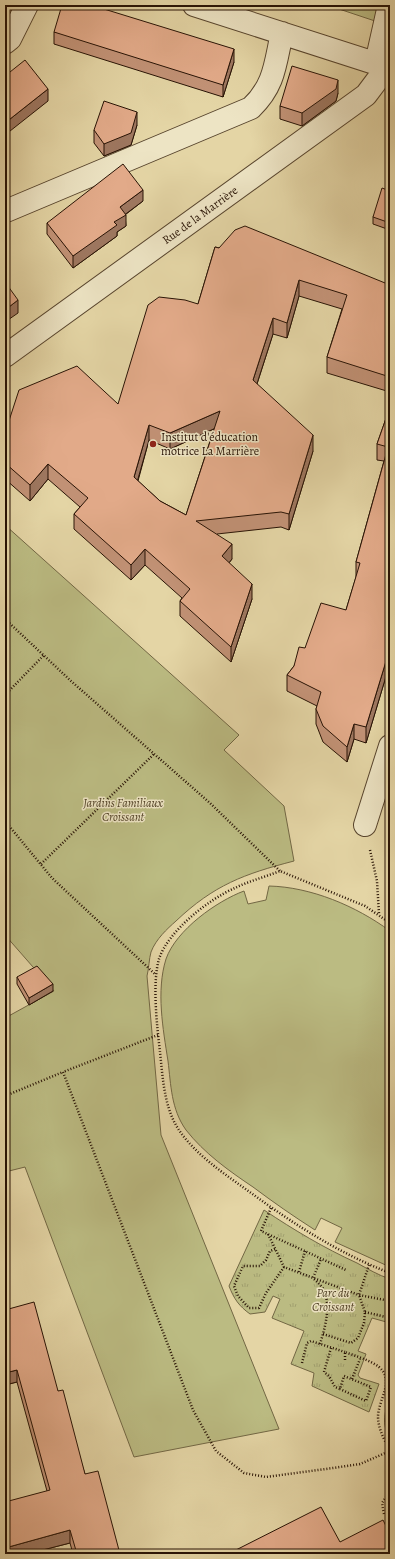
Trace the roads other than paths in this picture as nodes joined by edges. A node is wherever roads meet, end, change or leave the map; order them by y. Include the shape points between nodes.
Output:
1 (27, 5) edge
2 (194, 5) edge
3 (390, 5) edge
4 (282, 33) junction
5 (5, 43) edge
6 (384, 66) edge
7 (6, 210) dead end
8 (5, 356) edge
9 (390, 746) edge
10 (365, 825) road end

1 - 5 street via 10,39
2 - 4 street
3 - 6 street
4 - 6 street
4 - 7 street via 270,85 251,108
6 - 8 street, Rue de la Marrière via 366,95
9 - 10 street

